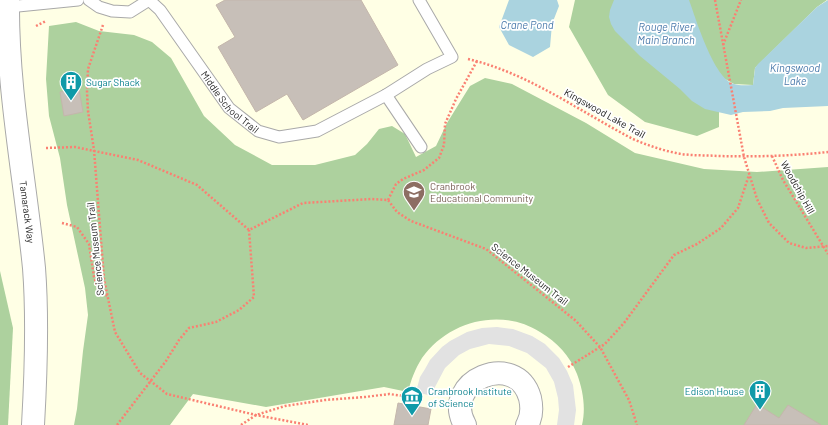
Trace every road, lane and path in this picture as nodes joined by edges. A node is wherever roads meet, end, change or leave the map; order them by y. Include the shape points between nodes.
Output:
1 (78, 0) edge
2 (89, 0) edge
3 (149, 0) edge
4 (419, 0) edge
5 (715, 0) edge
6 (741, 0) edge
7 (8, 3) edge
8 (52, 20) dead end
9 (96, 22) dead end
10 (103, 25) junction
11 (36, 26) dead end
12 (109, 26) dead end
13 (723, 46) junction
14 (452, 57) junction
15 (477, 61) junction
16 (386, 95) junction
17 (421, 147) dead end
18 (46, 148) dead end
19 (94, 150) junction
20 (828, 152) edge
21 (772, 156) junction
22 (744, 157) junction
23 (749, 174) junction
24 (388, 200) junction
25 (62, 223) dead end
26 (249, 230) junction
27 (822, 246) junction
28 (828, 246) edge
29 (828, 254) edge
30 (107, 296) junction
31 (600, 347) junction
32 (568, 368) dead end
33 (151, 382) junction
34 (412, 397) dead end
35 (256, 415) junction
36 (33, 425) edge
37 (117, 425) edge
38 (241, 425) edge
39 (308, 425) edge
40 (465, 425) edge
41 (527, 425) edge
42 (637, 425) edge

1 - 7 lane
2 - 3 lane via 99,7 130,12
3 - 16 lane, Middle School Trail via 160,10 229,108 258,131 279,137 317,131
4 - 14 lane
5 - 13 path
6 - 13 path
7 - 36 street, Tamarack Way via 12,93 34,270 36,368
8 - 11 path
9 - 10 path
10 - 12 path
10 - 19 path, Science Museum Trail via 88,69 88,111
13 - 22 path
14 - 15 path, Kingswood Lake Trail
14 - 16 lane, Middle School Trail via 427,69
15 - 22 path, Kingswood Lake Trail via 539,86 646,145 690,155
15 - 24 path via 445,124 444,145 439,158 424,170 396,184
16 - 17 lane
18 - 19 path via 75,147
19 - 26 path via 138,160 197,185
19 - 30 path, Science Museum Trail
20 - 21 path, Kingswood Lake Trail
21 - 22 path, Kingswood Lake Trail
21 - 27 path, Woodchip Hill via 783,180
22 - 23 path
23 - 27 path via 757,199 769,223 789,243 806,248
23 - 31 path via 738,208 721,228 674,255 624,323
24 - 26 path via 303,203
24 - 31 path, Science Museum Trail via 397,212 411,222 486,249 576,321
25 - 30 path via 77,227 89,244 94,277 98,288
26 - 33 path via 254,297 239,310 216,322 190,328
27 - 28 path
27 - 29 path, Woodchip Hill
30 - 33 path, Science Museum Trail via 115,332 140,373
31 - 32 path
31 - 42 path, Science Museum Trail via 629,400
33 - 35 path, Science Museum Trail via 167,394
33 - 37 path
34 - 35 path via 389,394 324,400 285,406
35 - 38 path
35 - 39 path, Science Museum Trail
40 - 41 street via 461,414 463,396 474,381 491,373 509,375 524,386 531,403

